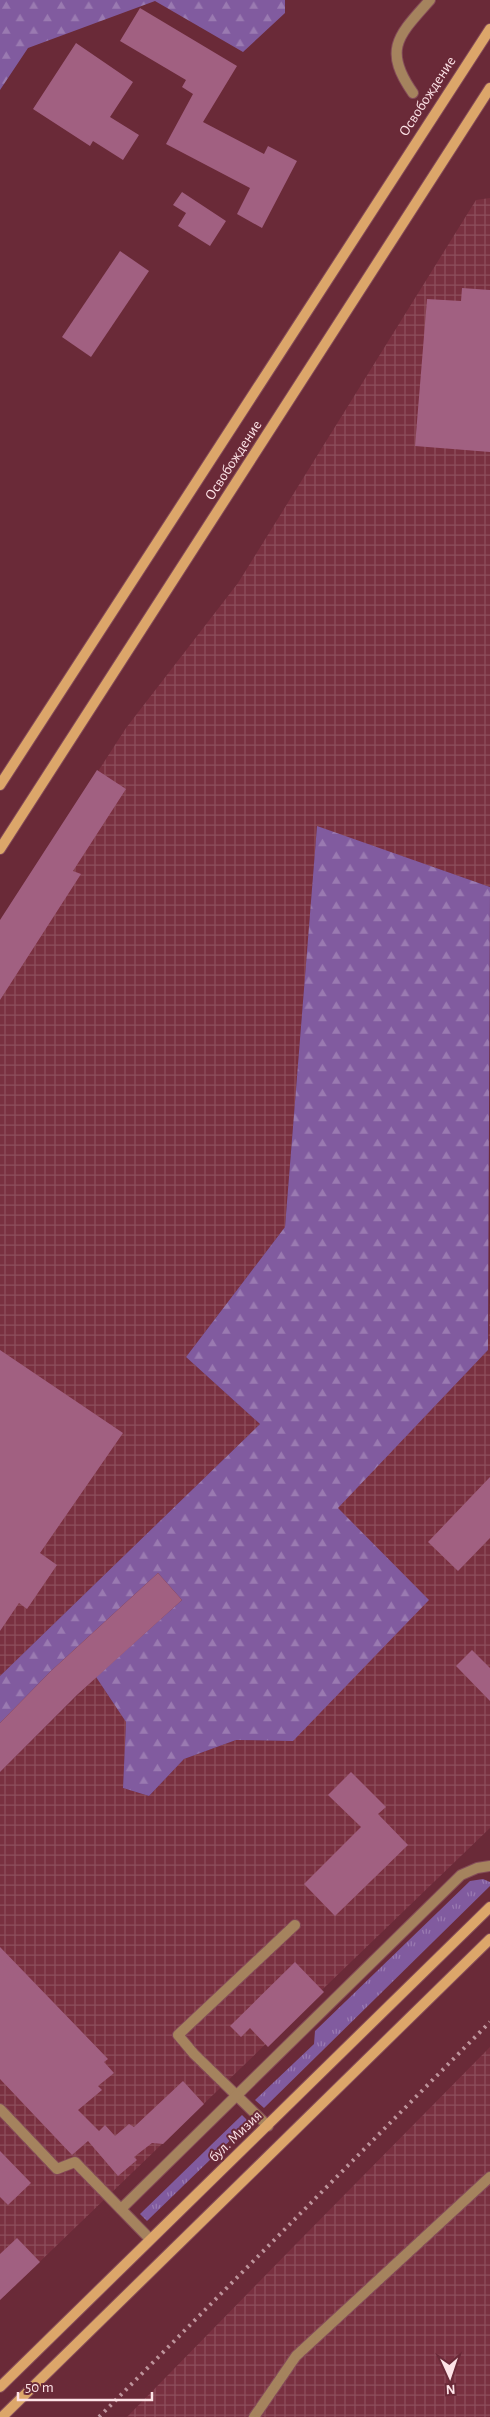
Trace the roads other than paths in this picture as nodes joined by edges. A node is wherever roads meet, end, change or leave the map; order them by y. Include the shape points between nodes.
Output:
1 (430, 0) edge
2 (490, 29) edge
3 (490, 88) edge
4 (413, 93) dead end
5 (0, 785) edge
6 (0, 849) edge
7 (490, 1866) edge
8 (490, 1907) edge
9 (295, 1925) dead end
10 (490, 1939) edge
11 (237, 2095) junction
12 (0, 2109) edge
13 (268, 2126) junction
14 (490, 2178) edge
15 (121, 2210) junction
16 (149, 2238) junction
17 (0, 2386) edge
18 (2, 2417) edge
19 (254, 2417) edge

1 - 4 street via 406,27 396,53 399,72
2 - 5 street, Освобождение
3 - 6 street, Освобождение
7 - 11 street via 461,1875
8 - 13 street, бул. Мизия
9 - 11 street via 178,2035
10 - 18 street
11 - 13 street
11 - 15 street
12 - 15 street via 57,2169 74,2162
13 - 16 street, бул. Мизия
14 - 19 street via 296,2356
15 - 16 street
16 - 17 street, бул. Мизия

